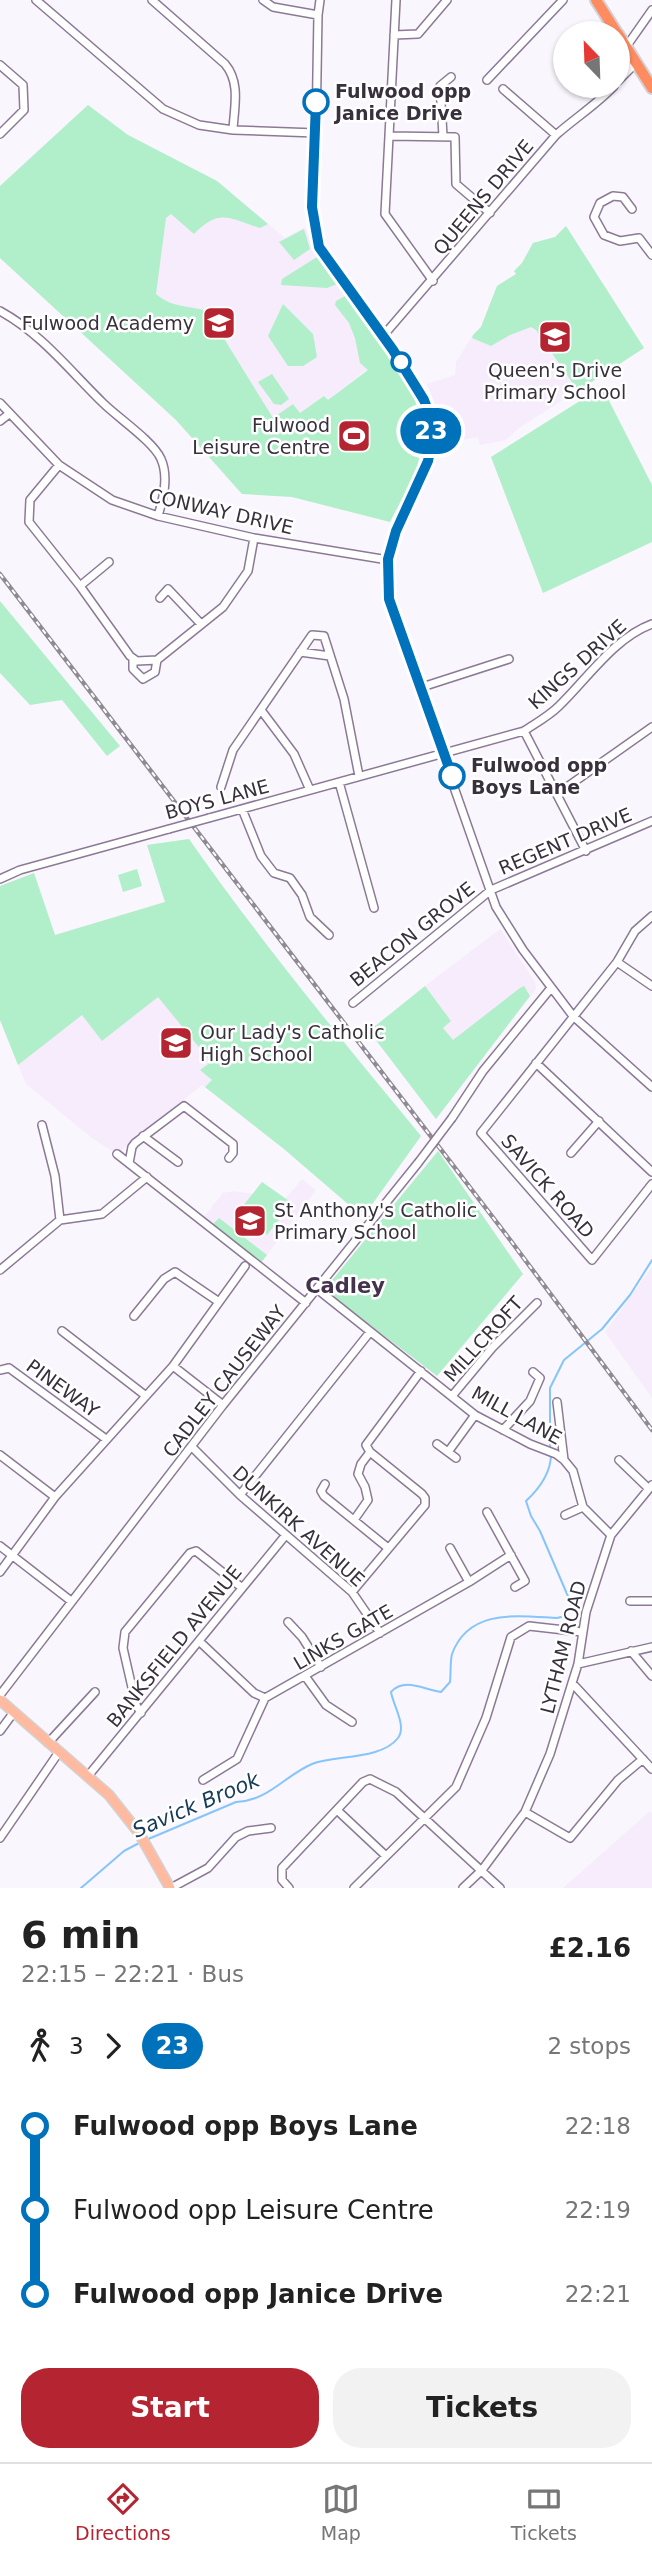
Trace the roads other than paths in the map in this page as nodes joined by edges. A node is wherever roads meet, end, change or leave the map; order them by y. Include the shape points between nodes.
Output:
1 (36, 0) edge
2 (152, 0) edge
3 (264, 0) edge
4 (320, 0) edge
5 (396, 0) edge
6 (447, 0) edge
7 (563, 0) edge
8 (596, 0) edge
9 (652, 10) edge
10 (318, 15) junction
11 (609, 21) edge
12 (394, 35) junction
13 (630, 41) edge
14 (630, 53) edge
15 (636, 63) junction
16 (0, 65) edge
17 (630, 69) edge
18 (451, 77) dead end
19 (487, 80) dead end
20 (652, 88) edge
21 (503, 89) dead end
22 (602, 98) edge
23 (233, 131) junction
24 (316, 133) junction
25 (0, 134) edge
26 (556, 135) junction
27 (389, 136) junction
28 (443, 136) junction
29 (632, 209) dead end
30 (490, 213) junction
31 (652, 255) edge
32 (433, 281) junction
33 (0, 311) edge
34 (383, 336) junction
35 (0, 403) edge
36 (9, 414) junction
37 (0, 421) edge
38 (59, 465) junction
39 (158, 516) junction
40 (254, 538) junction
41 (388, 559) junction
42 (109, 562) dead end
43 (79, 586) junction
44 (160, 598) dead end
45 (201, 624) junction
46 (652, 624) edge
47 (300, 652) junction
48 (330, 656) junction
49 (133, 659) junction
50 (509, 659) dead end
51 (157, 660) junction
52 (419, 688) junction
53 (261, 710) junction
54 (652, 727) edge
55 (524, 732) junction
56 (444, 753) junction
57 (359, 776) junction
58 (339, 782) junction
59 (222, 787) dead end
60 (310, 790) junction
61 (557, 794) junction
62 (242, 809) junction
63 (652, 821) edge
64 (586, 850) junction
65 (0, 879) edge
66 (491, 890) junction
67 (374, 908) dead end
68 (652, 916) edge
69 (329, 934) dead end
70 (617, 962) junction
71 (652, 986) edge
72 (551, 988) junction
73 (353, 1003) dead end
74 (573, 1016) junction
75 (536, 1063) junction
76 (652, 1087) edge
77 (599, 1121) junction
78 (35, 1132) dead end
79 (143, 1136) junction
80 (174, 1146) dead end
81 (168, 1153) junction
82 (571, 1153) dead end
83 (117, 1154) dead end
84 (229, 1158) dead end
85 (177, 1162) dead end
86 (129, 1163) junction
87 (652, 1172) edge
88 (147, 1177) junction
89 (652, 1184) edge
90 (60, 1220) junction
91 (245, 1266) dead end
92 (1, 1272) edge
93 (317, 1289) junction
94 (219, 1301) junction
95 (306, 1303) junction
96 (537, 1303) dead end
97 (134, 1316) dead end
98 (67, 1332) dead end
99 (370, 1332) junction
100 (6, 1366) edge
101 (173, 1366) junction
102 (421, 1371) junction
103 (533, 1372) dead end
104 (146, 1396) junction
105 (452, 1396) junction
106 (556, 1402) dead end
107 (223, 1405) junction
108 (475, 1415) junction
109 (503, 1430) junction
110 (106, 1439) junction
111 (437, 1444) dead end
112 (192, 1447) junction
113 (447, 1451) junction
114 (370, 1452) junction
115 (0, 1455) edge
116 (456, 1458) dead end
117 (564, 1460) junction
118 (619, 1460) dead end
119 (325, 1484) dead end
120 (650, 1487) edge
121 (240, 1495) junction
122 (55, 1497) junction
123 (583, 1507) junction
124 (487, 1512) dead end
125 (565, 1515) dead end
126 (354, 1520) junction
127 (611, 1535) junction
128 (285, 1536) junction
129 (0, 1546) edge
130 (450, 1548) dead end
131 (386, 1551) junction
132 (511, 1555) junction
133 (12, 1556) junction
134 (0, 1572) edge
135 (469, 1582) junction
136 (241, 1587) junction
137 (515, 1587) dead end
138 (352, 1592) junction
139 (71, 1601) junction
140 (630, 1601) dead end
141 (652, 1601) edge
142 (288, 1622) dead end
143 (582, 1632) junction
144 (380, 1633) junction
145 (199, 1640) junction
146 (652, 1647) edge
147 (631, 1651) junction
148 (578, 1664) junction
149 (321, 1667) junction
150 (305, 1676) junction
151 (652, 1676) edge
152 (572, 1683) junction
153 (95, 1692) dead end
154 (0, 1697) edge
155 (265, 1698) junction
156 (14, 1712) junction
157 (141, 1713) junction
158 (352, 1721) dead end
159 (0, 1731) edge
160 (48, 1743) junction
161 (59, 1752) junction
162 (643, 1759) junction
163 (652, 1769) edge
164 (88, 1776) junction
165 (203, 1780) dead end
166 (338, 1811) junction
167 (525, 1812) junction
168 (425, 1819) junction
169 (271, 1828) dead end
170 (0, 1838) edge
171 (386, 1856) junction
172 (482, 1870) junction
173 (171, 1888) edge
174 (289, 1888) edge
175 (354, 1888) edge
176 (463, 1888) edge
177 (499, 1888) edge

1 - 23 street via 163,109 199,125
2 - 23 street via 233,74
3 - 10 street via 273,7
4 - 10 street
5 - 12 street
6 - 12 street via 418,34
7 - 19 street
8 - 11 highway
9 - 13 street
10 - 24 street
12 - 27 street
14 - 15 highway
15 - 17 street
15 - 20 highway
16 - 25 street via 23,85 24,110
18 - 28 street via 440,86
21 - 26 street
22 - 26 street, QUEENS DRIVE
23 - 24 street
24 - 34 street via 312,207 319,247
26 - 30 street, QUEENS DRIVE
27 - 28 street
27 - 32 street via 385,214
28 - 30 street via 455,137 456,184
29 - 31 street via 622,197 613,195 600,203 594,217 604,235 620,241 639,238
30 - 32 street, QUEENS DRIVE
32 - 34 street, QUEENS DRIVE
33 - 39 street via 57,354 161,458 165,488
34 - 41 street via 424,400 431,430 428,461
35 - 36 street, CONWAY DRIVE
36 - 37 street
36 - 38 street, CONWAY DRIVE
38 - 39 street, CONWAY DRIVE via 112,500
38 - 43 street via 30,500 29,522
39 - 40 street, CONWAY DRIVE
40 - 41 street, CONWAY DRIVE
40 - 45 street via 248,571 223,607
41 - 52 street via 389,599
42 - 43 street
43 - 49 street
44 - 45 street via 168,589
45 - 51 street
46 - 55 street, KINGS DRIVE via 603,659 557,708
47 - 48 street
47 - 48 street via 312,635 324,636
47 - 53 street
48 - 57 street via 344,699
49 - 51 street
49 - 51 street via 133,669 143,679 155,672
50 - 52 street
52 - 56 street
53 - 59 street via 233,750
53 - 60 street via 294,754
54 - 61 street
55 - 56 street, KINGS DRIVE
55 - 61 street
56 - 57 street, BOYS LANE
56 - 66 street
57 - 58 street, BOYS LANE
58 - 60 street, BOYS LANE
58 - 67 street
60 - 62 street, BOYS LANE
61 - 64 street
62 - 65 street, BOYS LANE, bridge
62 - 69 street via 261,856 274,873 290,878 310,917
63 - 64 street, REGENT DRIVE
64 - 66 street, REGENT DRIVE
66 - 72 street via 509,930
66 - 73 street, BEACON GROVE
68 - 70 street via 635,931
70 - 71 street
70 - 74 street
72 - 74 street
72 - 93 street, CADLEY CAUSEWAY, bridge
74 - 75 street
74 - 76 street
75 - 77 street
75 - 89 street, SAVICK ROAD via 481,1133 592,1260
77 - 82 street
77 - 87 street
78 - 90 street via 43,1128
79 - 81 street
79 - 84 street via 184,1106 233,1144
79 - 86 street via 132,1147
80 - 81 street
81 - 85 street
83 - 86 street
86 - 88 street
88 - 90 street via 102,1214
88 - 95 street
90 - 92 street
91 - 94 street
93 - 95 street, CADLEY CAUSEWAY
93 - 99 street, MILL LANE
94 - 97 street via 175,1272
94 - 101 street
95 - 107 street, CADLEY CAUSEWAY
96 - 105 street, MILLCROFT
98 - 104 street
99 - 102 street, MILL LANE
99 - 121 street
100 - 110 street, PINEWAY
101 - 104 street
101 - 107 street
102 - 105 street, MILL LANE
102 - 114 street via 367,1442
103 - 109 street via 540,1378 530,1401
104 - 110 street
105 - 108 street, MILL LANE
106 - 117 street
107 - 112 street, CADLEY CAUSEWAY
108 - 109 street, MILL LANE
108 - 113 street
109 - 117 street, MILL LANE
110 - 122 street
111 - 113 street
112 - 121 street, DUNKIRK AVENUE
112 - 139 street, CADLEY CAUSEWAY
113 - 116 street
114 - 126 street via 358,1474 368,1500
114 - 131 street via 425,1498 421,1511
115 - 122 street
117 - 123 street, MILL LANE via 573,1471
118 - 120 street
119 - 126 street via 324,1496
120 - 127 street, LYTHAM ROAD
121 - 128 street, DUNKIRK AVENUE
122 - 133 street
123 - 125 street
123 - 127 street, MILL LANE
124 - 132 street
126 - 131 street
127 - 143 street, LYTHAM ROAD
128 - 136 street, BANKSFIELD AVENUE
128 - 138 street, DUNKIRK AVENUE
129 - 133 street
130 - 135 street
131 - 138 street
132 - 135 street, LINKS GATE
132 - 137 street via 525,1580
133 - 134 street
133 - 139 street
135 - 144 street, LINKS GATE
136 - 145 street, BANKSFIELD AVENUE
136 - 157 street via 196,1551 190,1553 125,1632
138 - 144 street, DUNKIRK AVENUE
139 - 154 street, CADLEY CAUSEWAY
140 - 141 street
142 - 149 street
143 - 148 street, LYTHAM ROAD
143 - 168 street via 529,1626 511,1637 466,1768 456,1787
144 - 149 street, LINKS GATE
145 - 155 street via 254,1693
145 - 157 street, BANKSFIELD AVENUE
146 - 147 street
147 - 148 street
147 - 151 street
148 - 152 street, LYTHAM ROAD
149 - 150 street, LINKS GATE
150 - 155 street, LINKS GATE
150 - 158 street via 326,1704
152 - 162 street
152 - 167 street, LYTHAM ROAD via 550,1754
153 - 160 street
154 - 156 main road
155 - 165 street via 237,1759
156 - 159 street
156 - 160 main road
157 - 164 street, BANKSFIELD AVENUE
160 - 161 main road
161 - 164 main road
161 - 170 street
162 - 163 street
162 - 167 street via 618,1780 570,1838
164 - 173 main road via 139,1833
166 - 168 street via 363,1782 373,1779 396,1792
166 - 171 street
166 - 174 street via 282,1868 282,1880
167 - 172 street, LYTHAM ROAD
168 - 171 street
168 - 172 street
169 - 173 street via 236,1836 208,1868
171 - 175 street
172 - 176 street, LYTHAM ROAD
172 - 177 street

